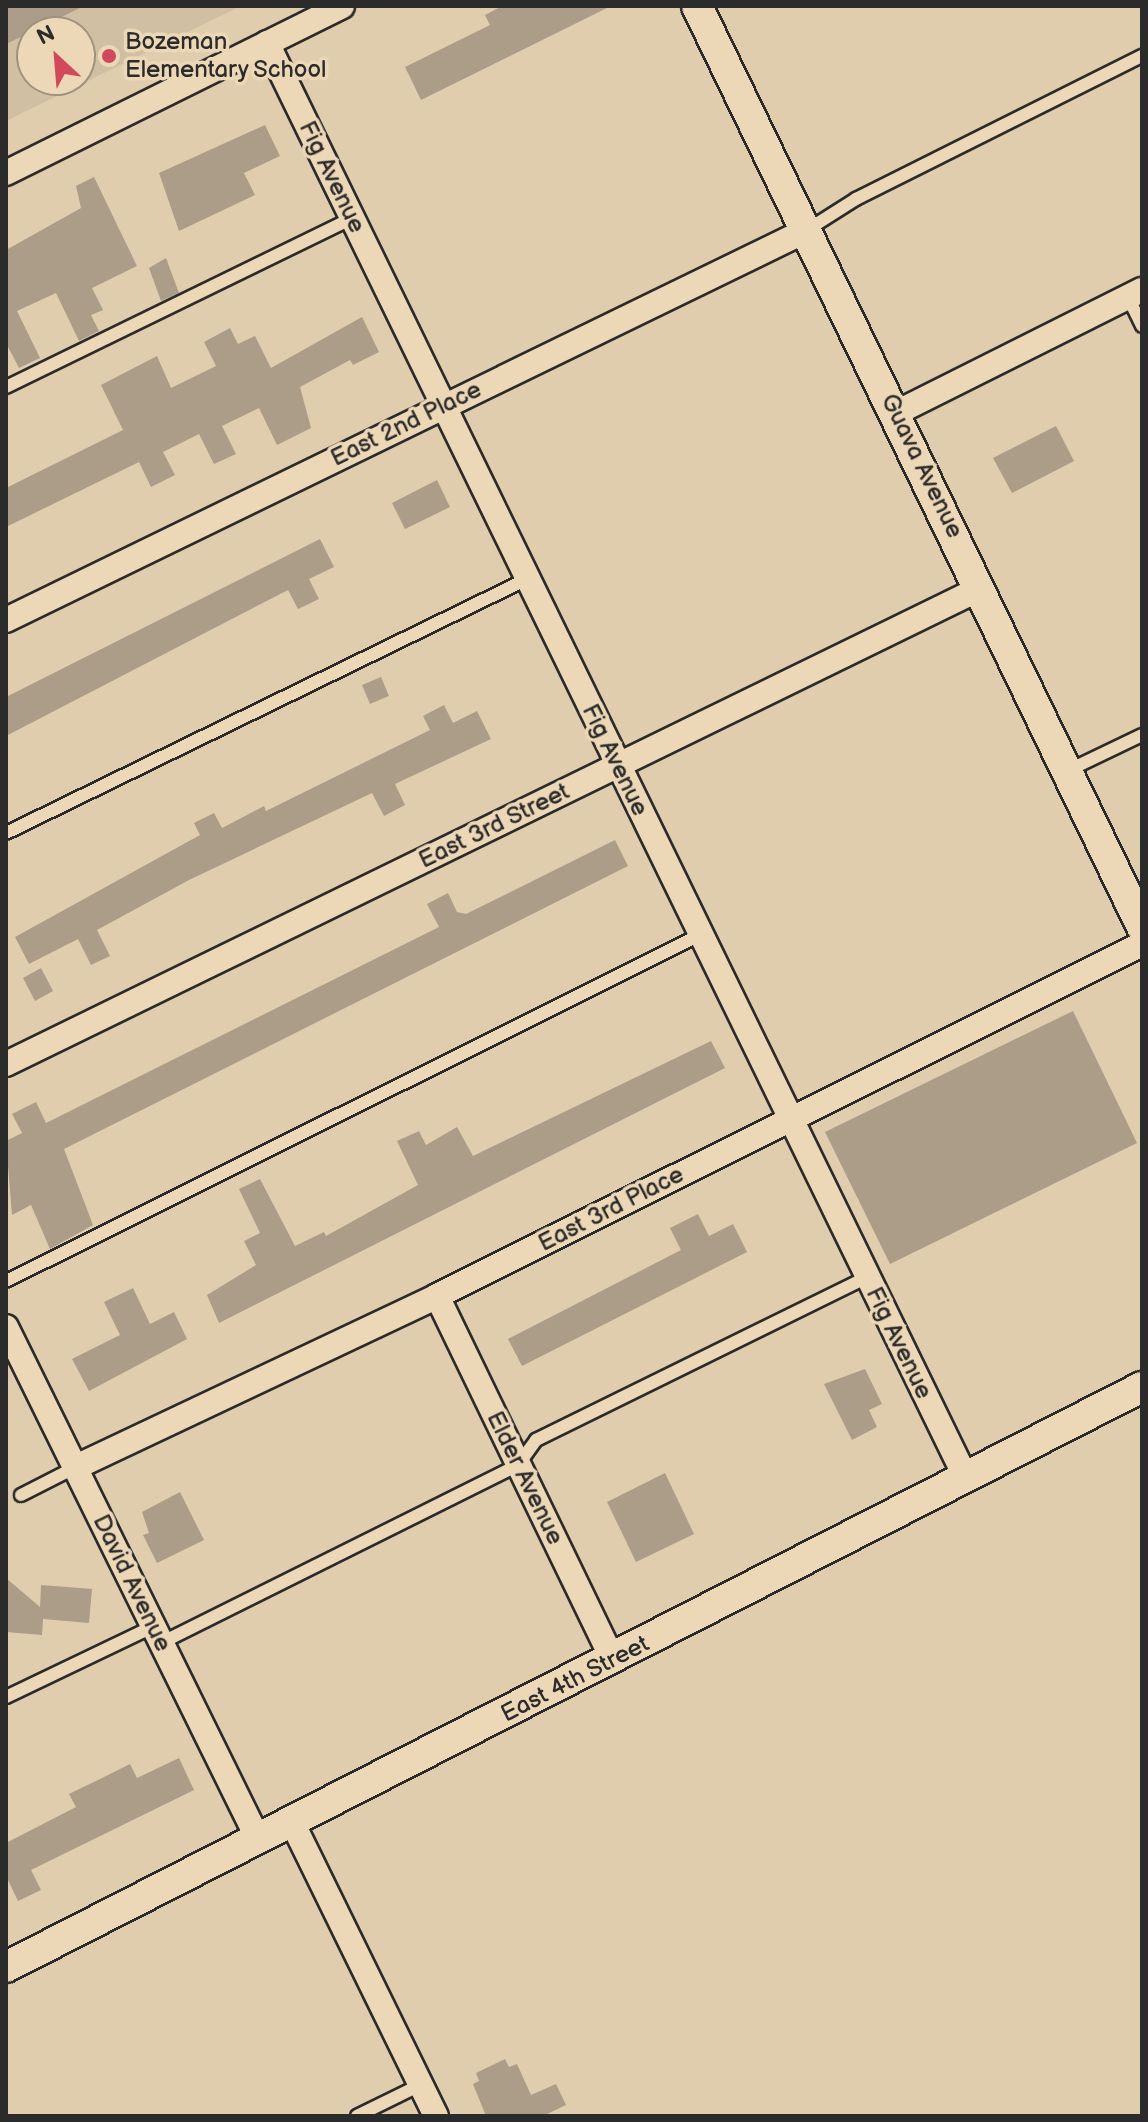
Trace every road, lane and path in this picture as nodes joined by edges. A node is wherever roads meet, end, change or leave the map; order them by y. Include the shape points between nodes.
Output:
1 (342, 6) edge
2 (697, 6) edge
3 (267, 43) junction
4 (1142, 56) edge
5 (6, 173) edge
6 (352, 218) junction
7 (807, 230) junction
8 (1135, 293) edge
9 (1142, 326) edge
10 (6, 387) edge
11 (443, 406) junction
12 (896, 413) junction
13 (527, 579) junction
14 (981, 588) junction
15 (6, 620) edge
16 (1142, 735) edge
17 (618, 765) junction
18 (1069, 770) junction
19 (6, 833) edge
20 (1142, 927) edge
21 (700, 935) junction
22 (1142, 944) edge
23 (6, 1064) edge
24 (790, 1120) junction
25 (867, 1277) junction
26 (6, 1281) edge
27 (437, 1296) junction
28 (6, 1327) edge
29 (1142, 1387) edge
30 (518, 1465) junction
31 (76, 1467) junction
32 (965, 1476) junction
33 (21, 1495) dead end
34 (156, 1635) junction
35 (613, 1660) junction
36 (6, 1697) edge
37 (292, 1822) junction
38 (258, 1839) junction
39 (6, 1967) edge
40 (420, 2085) junction
41 (357, 2116) edge
42 (436, 2116) edge

1 - 3 street
2 - 7 street, Guava Avenue
3 - 5 street
3 - 6 street, Fig Avenue
4 - 7 lane via 856,199
6 - 10 lane
6 - 11 street, Fig Avenue
7 - 11 street, East 2nd Place
7 - 12 street, Guava Avenue
8 - 9 lane
8 - 12 street
11 - 13 street, Fig Avenue
11 - 15 street, East 2nd Place
12 - 14 street, Guava Avenue
13 - 17 street, Fig Avenue
13 - 19 lane
14 - 17 street, East 3rd Street
14 - 18 street, Guava Avenue
16 - 18 lane
17 - 21 street, Fig Avenue
17 - 23 street, East 3rd Street
18 - 20 street, Guava Avenue
21 - 24 street, Fig Avenue
21 - 26 lane
22 - 24 street, East 3rd Place
24 - 25 street, Fig Avenue
24 - 27 street, East 3rd Place
25 - 30 lane via 536,1440
25 - 32 street, Fig Avenue
27 - 30 street, Elder Avenue
27 - 31 street, East 3rd Place
28 - 31 street, David Avenue
29 - 32 street, East 4th Street
30 - 34 lane
30 - 35 street, Elder Avenue
31 - 33 lane
31 - 34 street, David Avenue
32 - 35 street, East 4th Street
34 - 36 lane
34 - 38 street, David Avenue
35 - 37 street, East 4th Street
37 - 38 street, East 4th Street
37 - 40 street
38 - 39 street, East 4th Street
40 - 41 lane
40 - 42 street

